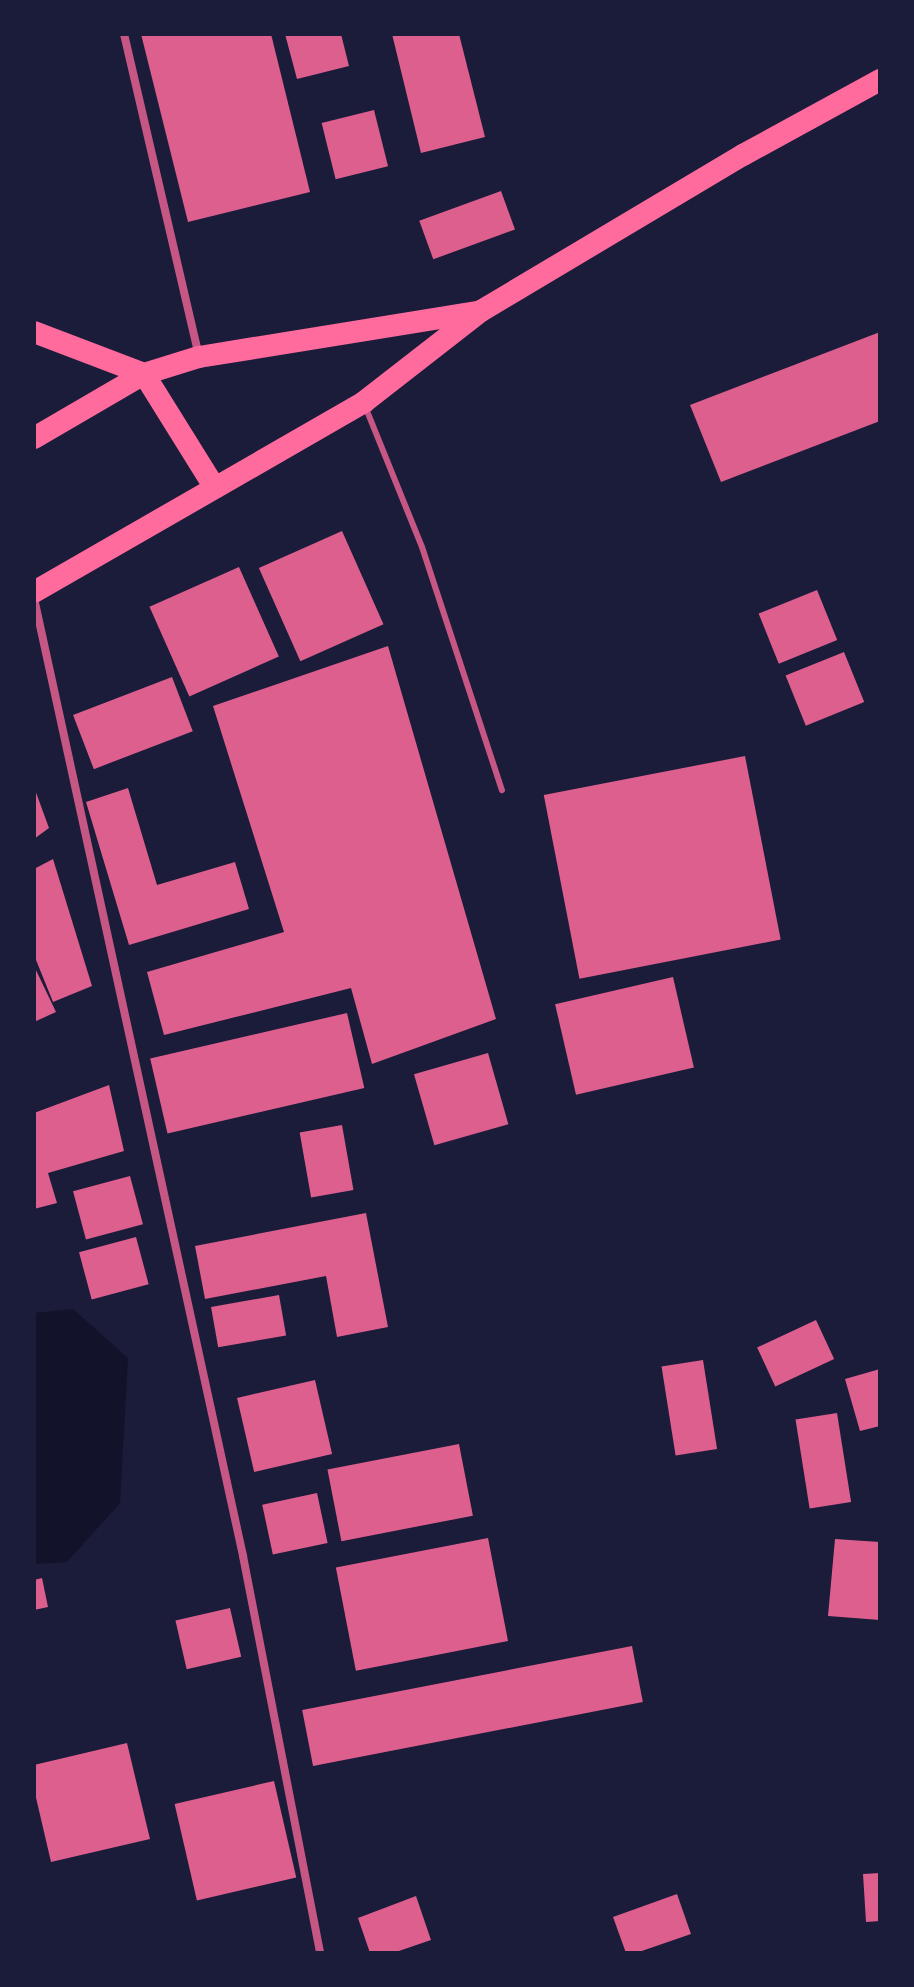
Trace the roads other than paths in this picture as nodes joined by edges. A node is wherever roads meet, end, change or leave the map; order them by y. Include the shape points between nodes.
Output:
1 (124, 34) edge
2 (880, 80) edge
3 (481, 311) junction
4 (34, 332) edge
5 (199, 357) junction
6 (144, 374) junction
7 (364, 402) junction
8 (34, 438) edge
9 (215, 488) junction
10 (34, 595) edge
11 (502, 790) dead end
12 (320, 1953) edge

1 - 5 street
2 - 3 highway
3 - 5 highway
3 - 7 highway
4 - 6 highway
5 - 6 highway
6 - 8 highway
6 - 9 highway
7 - 9 highway
7 - 11 lane via 422,547
9 - 10 highway
10 - 12 street via 240,1540

